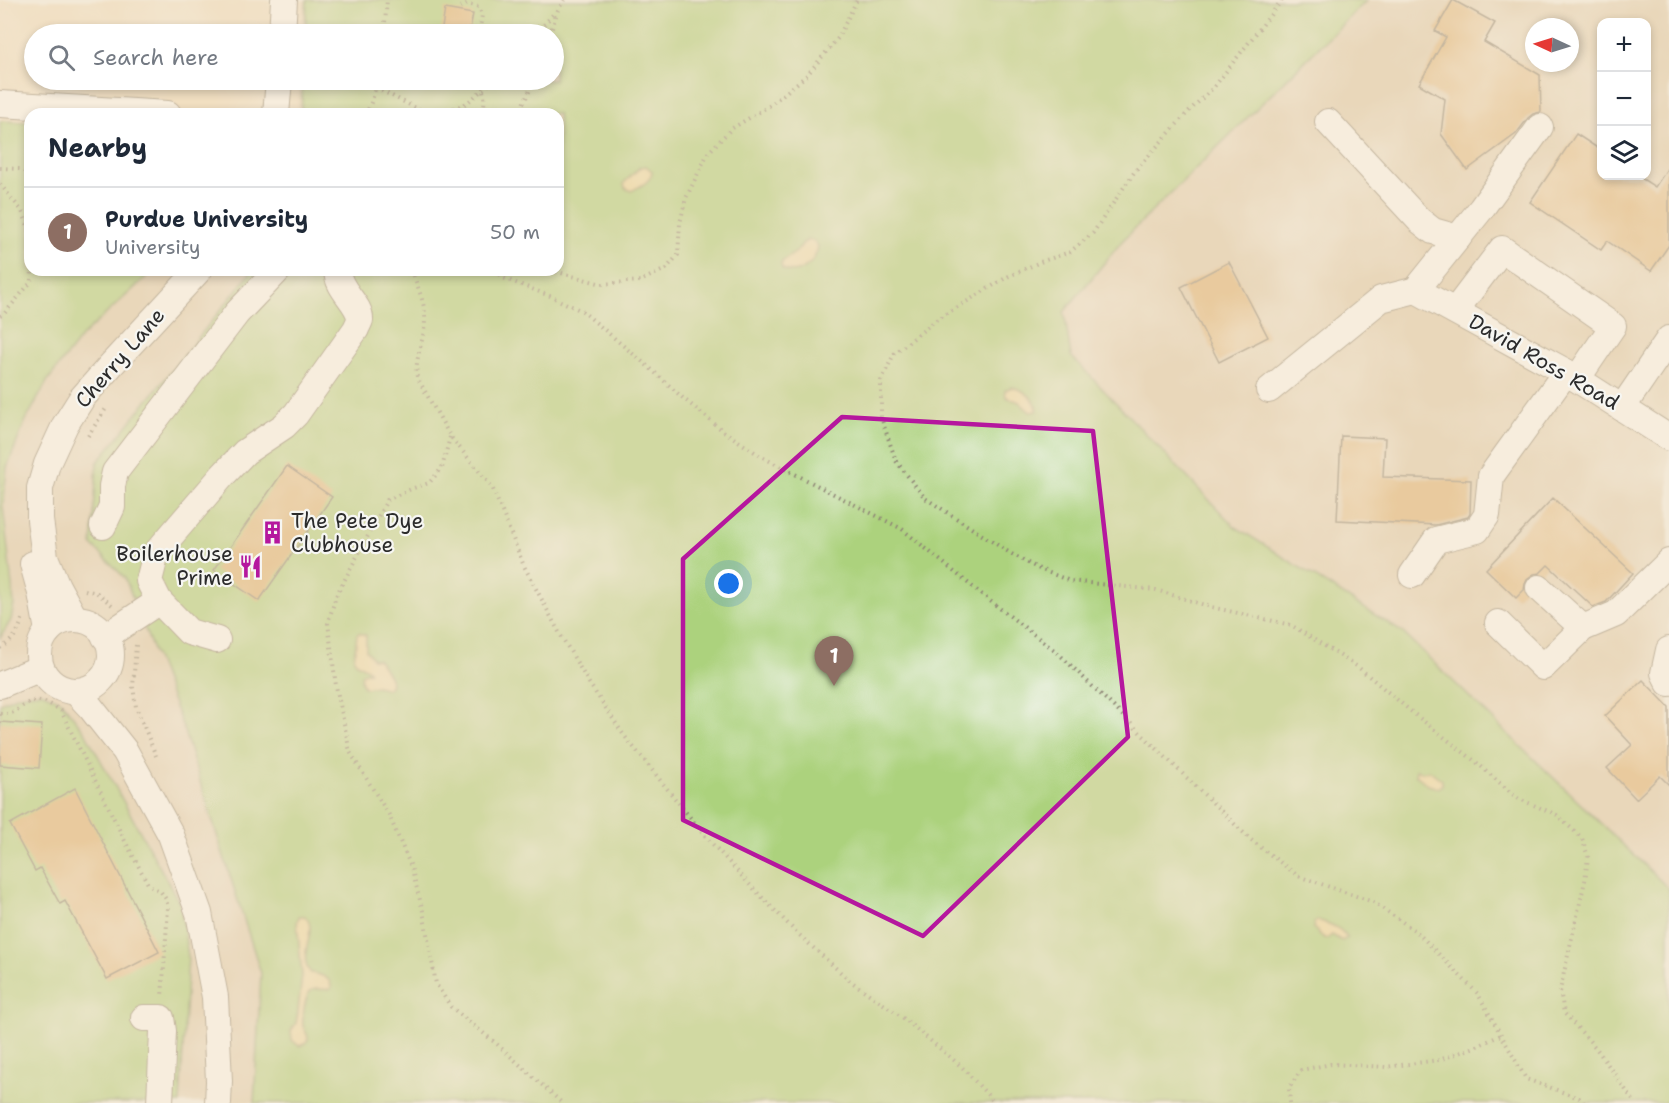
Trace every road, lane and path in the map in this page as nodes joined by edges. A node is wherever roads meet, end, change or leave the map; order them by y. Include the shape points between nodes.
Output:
1 (284, 0) edge
2 (387, 0) edge
3 (564, 0) edge
4 (857, 0) edge
5 (1282, 0) edge
6 (460, 7) dead end
7 (558, 9) junction
8 (283, 24) edge
9 (385, 24) edge
10 (481, 24) edge
11 (545, 24) edge
12 (553, 24) edge
13 (278, 90) edge
14 (375, 90) edge
15 (380, 90) edge
16 (483, 90) edge
17 (484, 90) edge
18 (530, 90) edge
19 (0, 104) edge
20 (67, 108) edge
21 (277, 108) edge
22 (368, 108) edge
23 (416, 108) edge
24 (454, 108) edge
25 (484, 108) edge
26 (521, 108) edge
27 (1328, 122) dead end
28 (1540, 127) dead end
29 (0, 168) edge
30 (24, 170) edge
31 (0, 184) edge
32 (24, 216) edge
33 (1458, 238) junction
34 (564, 274) edge
35 (32, 276) edge
36 (193, 276) edge
37 (272, 276) edge
38 (338, 276) edge
39 (414, 276) edge
40 (502, 276) edge
41 (1416, 290) junction
42 (1455, 311) junction
43 (0, 316) edge
44 (1669, 339) edge
45 (1661, 369) edge
46 (1572, 375) junction
47 (1269, 390) dead end
48 (1622, 408) junction
49 (450, 436) junction
50 (1669, 438) edge
51 (44, 476) junction
52 (103, 526) dead end
53 (1669, 562) edge
54 (1412, 575) dead end
55 (1539, 588) dead end
56 (159, 601) junction
57 (24, 609) dead end
58 (75, 619) junction
59 (1498, 622) dead end
60 (1583, 628) junction
61 (48, 631) junction
62 (105, 637) junction
63 (217, 640) dead end
64 (0, 648) edge
65 (1669, 650) edge
66 (41, 668) junction
67 (102, 679) junction
68 (1669, 683) edge
69 (0, 685) edge
70 (76, 692) junction
71 (0, 714) edge
72 (125, 751) junction
73 (153, 1018) joint
74 (1501, 1035) junction
75 (160, 1103) edge
76 (218, 1103) edge
77 (562, 1103) edge
78 (995, 1103) edge
79 (1290, 1103) edge
80 (1584, 1103) edge
81 (1635, 1103) edge

1 - 8 street
2 - 9 path
3 - 7 path
4 - 34 path via 838,38 807,75 769,106 731,129 708,153 686,198 678,255 666,270 640,281 602,284
5 - 81 path via 1214,87 1135,171 1093,233 1070,252 1000,281 936,320 894,354 881,381 881,417 896,461 925,498 1010,553 1070,580 1156,590 1291,625 1358,667 1517,798 1557,816 1582,838 1588,857 1560,990 1564,1013 1596,1048
6 - 10 path via 479,7
7 - 11 path
7 - 12 path
13 - 21 street
14 - 22 path
15 - 23 path
16 - 24 path
17 - 25 path
18 - 26 path
19 - 20 street
27 - 33 street via 1419,220 1433,231
28 - 33 street
29 - 30 path
31 - 32 path
33 - 41 street
35 - 43 path via 32,282
36 - 51 street, Cherry Lane via 82,398
37 - 52 street via 237,313 115,472 112,507
38 - 56 street via 360,319 356,330 296,414 245,452 156,553 149,581
39 - 49 path via 425,314 417,377
40 - 74 path via 582,311 722,430 762,457 902,529 1058,653 1250,839 1298,876 1373,902 1417,932 1478,994
41 - 42 street, David Ross Road
41 - 47 street via 1381,299
42 - 46 street, David Ross Road
42 - 46 street via 1502,249 1613,326
44 - 45 street
45 - 48 street
46 - 48 street, David Ross Road
46 - 54 street via 1491,476 1487,515 1477,530 1436,540
48 - 50 street, David Ross Road
49 - 77 path via 442,468 429,483 387,501 336,596 327,622 336,686 350,752 389,815 411,867 436,984 451,1007
49 - 78 path via 492,487 524,566 589,683 623,734 706,837 796,932 849,980 902,1017 962,1067
51 - 58 street, Cherry Lane via 40,520 45,557
51 - 61 street, Cherry Lane via 30,517 30,538
53 - 60 street via 1616,614
55 - 60 street
56 - 62 street
56 - 63 street via 189,632
57 - 64 path via 20,628
58 - 61 street via 65,620
58 - 62 street via 98,627
59 - 60 street via 1543,667
61 - 66 street via 39,649
62 - 67 street via 111,658
65 - 68 street via 1664,673
66 - 69 street
66 - 70 street via 55,686
67 - 70 street
67 - 72 street
70 - 72 street
71 - 73 path via 9,715 38,700 61,711 148,884 166,899
72 - 76 street via 171,835 199,913 215,997
73 - 75 street via 163,1031
74 - 79 path via 1439,1060 1386,1067 1331,1064 1301,1070 1289,1088
74 - 80 path via 1526,1079

